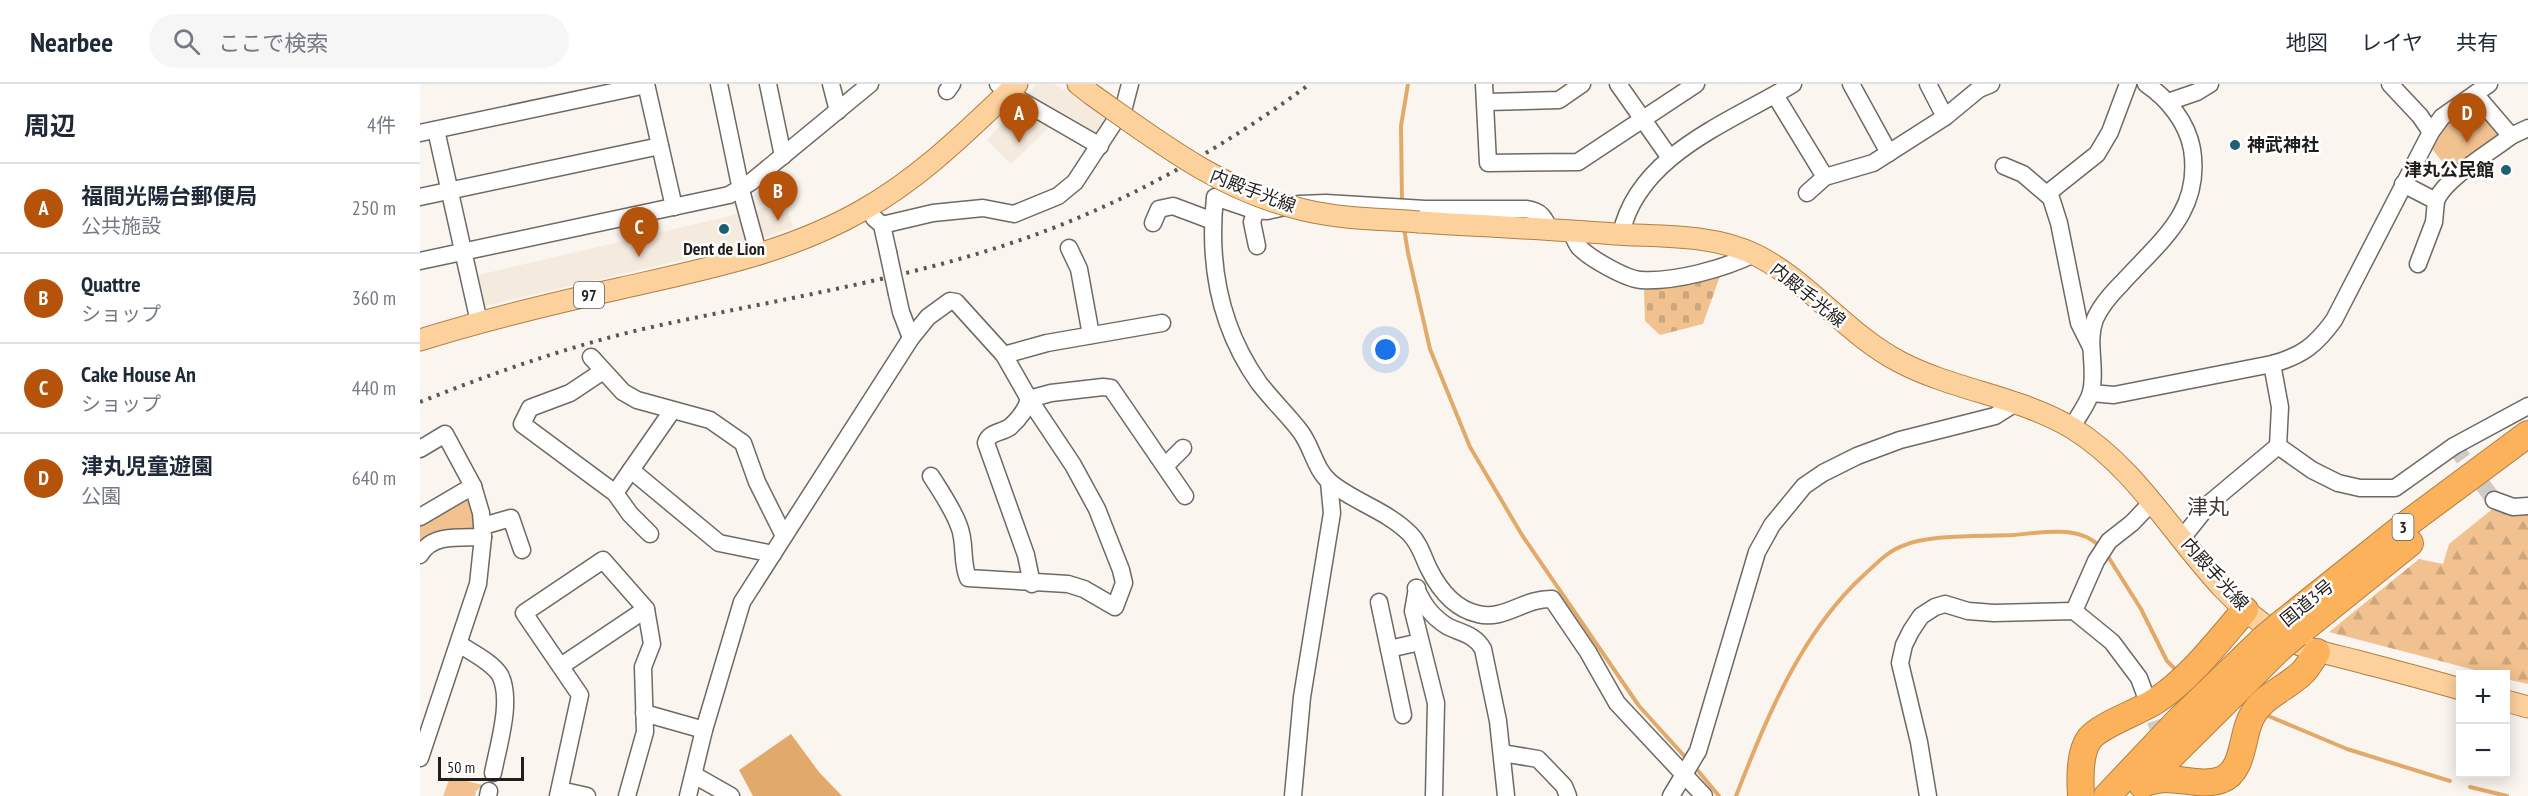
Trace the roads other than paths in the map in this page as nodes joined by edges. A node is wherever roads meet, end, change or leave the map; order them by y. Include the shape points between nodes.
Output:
1 (646, 84) edge
2 (719, 84) edge
3 (768, 84) edge
4 (831, 84) edge
5 (870, 84) edge
6 (1130, 84) edge
7 (1484, 84) edge
8 (1582, 84) edge
9 (1618, 84) edge
10 (1696, 84) edge
11 (1793, 84) edge
12 (1851, 84) edge
13 (1928, 84) edge
14 (1991, 84) edge
15 (2128, 84) edge
16 (2146, 84) edge
17 (2210, 84) edge
18 (2390, 84) edge
19 (2489, 84) edge
20 (1008, 87) edge
21 (1085, 89) edge
22 (2475, 94) junction
23 (1775, 95) junction
24 (1487, 102) junction
25 (2168, 102) junction
26 (1124, 107) dead end
27 (838, 111) junction
28 (1945, 117) junction
29 (1642, 118) junction
30 (1113, 124) dead end
31 (2528, 128) edge
32 (428, 131) edge
33 (2430, 132) junction
34 (2511, 136) junction
35 (660, 146) junction
36 (1100, 146) junction
37 (1889, 153) junction
38 (783, 156) junction
39 (1670, 158) junction
40 (2004, 166) dead end
41 (1825, 177) junction
42 (2403, 184) junction
43 (449, 190) junction
44 (741, 190) junction
45 (1806, 193) dead end
46 (2048, 193) junction
47 (420, 197) edge
48 (2436, 201) junction
49 (674, 207) junction
50 (865, 210) junction
51 (1256, 210) junction
52 (1212, 221) junction
53 (1153, 223) dead end
54 (882, 225) junction
55 (1560, 230) junction
56 (1621, 234) junction
57 (1257, 246) dead end
58 (1069, 248) dead end
59 (463, 251) junction
60 (1754, 254) junction
61 (759, 256) junction
62 (420, 261) edge
63 (2418, 264) dead end
64 (901, 312) junction
65 (928, 317) junction
66 (479, 322) junction
67 (1162, 323) dead end
68 (1091, 335) junction
69 (911, 338) junction
70 (420, 340) edge
71 (2091, 347) junction
72 (1004, 355) junction
73 (591, 357) dead end
74 (2272, 364) junction
75 (603, 371) junction
76 (2091, 393) junction
77 (1029, 399) junction
78 (2014, 404) junction
79 (2528, 406) edge
80 (672, 411) junction
81 (2072, 428) junction
82 (2528, 434) edge
83 (2278, 446) junction
84 (1183, 448) dead end
85 (420, 449) edge
86 (2528, 455) edge
87 (1165, 466) junction
88 (631, 470) junction
89 (932, 476) dead end
90 (1329, 482) junction
91 (473, 486) junction
92 (615, 493) junction
93 (1185, 496) dead end
94 (2494, 500) tunnel mouth
95 (2152, 502) junction
96 (2527, 504) edge
97 (420, 517) edge
98 (483, 532) junction
99 (650, 534) dead end
100 (784, 536) junction
101 (2182, 537) junction
102 (522, 550) dead end
103 (773, 554) junction
104 (420, 555) edge
105 (1430, 570) junction
106 (1032, 584) junction
107 (1416, 588) junction
108 (1379, 602) dead end
109 (646, 609) junction
110 (2245, 610) junction
111 (2074, 611) junction
112 (2280, 637) junction
113 (1420, 642) junction
114 (459, 644) junction
115 (1389, 649) junction
116 (2317, 652) junction
117 (561, 666) junction
118 (2456, 687) edge
119 (2146, 697) tunnel mouth
120 (420, 700) edge
121 (2510, 702) edge
122 (436, 706) junction
123 (2528, 707) edge
124 (644, 713) junction
125 (1403, 715) dead end
126 (2198, 728) junction
127 (704, 730) junction
128 (2243, 738) junction
129 (1502, 753) junction
130 (420, 758) edge
131 (2082, 762) junction
132 (493, 773) dead end
133 (694, 775) junction
134 (1683, 775) junction
135 (2133, 785) edge
136 (559, 793) edge
137 (587, 796) edge
138 (627, 796) edge
139 (688, 796) edge
140 (731, 796) edge
141 (1293, 796) edge
142 (1434, 796) edge
143 (1506, 796) edge
144 (1568, 796) edge
145 (1671, 796) edge
146 (1704, 796) edge
147 (1928, 796) edge
148 (2081, 796) edge
149 (2107, 796) edge

1 - 32 street
1 - 35 street
2 - 44 street
3 - 38 street
4 - 27 street
5 - 27 street
6 - 26 street
7 - 24 street
8 - 24 street via 1559,100
9 - 29 street
10 - 29 street
11 - 23 street
12 - 37 street
13 - 28 street
14 - 28 street
15 - 46 street via 2097,154
16 - 25 street
17 - 25 street
18 - 33 street via 2421,116
19 - 22 street
20 - 36 street
20 - 50 main road, 97 via 925,168
21 - 55 main road, 内殿手光線, bridge via 1204,171 1254,195 1307,211
22 - 33 street via 2442,117
22 - 34 street
23 - 39 street
23 - 41 street
24 - 29 street via 1488,163 1578,162
25 - 71 street via 2191,143 2193,185 2186,208 2173,230 2108,297 2095,320
27 - 38 street
28 - 37 street
29 - 39 street
30 - 36 street
31 - 34 street
32 - 43 street
33 - 42 street
34 - 48 street via 2456,178
35 - 43 street
35 - 49 street
36 - 54 street via 1075,182 1058,196 1014,214 983,208 933,213
37 - 41 street via 1873,164
38 - 44 street
39 - 56 street via 1636,196
40 - 46 street via 2023,174
41 - 45 street
42 - 48 street
42 - 74 street via 2334,320 2320,339 2289,359
43 - 47 street
43 - 59 street
44 - 49 street
44 - 61 street
46 - 71 street via 2059,224 2079,323
48 - 63 street via 2434,222
49 - 59 street
50 - 54 street
50 - 61 main road, 97
51 - 52 street via 1215,197
51 - 55 street via 1326,203 1425,209 1526,209 1538,210
51 - 57 street via 1252,222
52 - 53 street via 1166,206
52 - 90 street via 1216,282 1229,326 1248,366 1302,433
54 - 64 street, bridge
55 - 56 main road, 内殿手光線
55 - 60 street via 1602,264 1638,280 1697,273
56 - 60 main road, 内殿手光線 via 1707,240
58 - 68 street via 1079,268
59 - 62 street
59 - 66 street
60 - 78 main road, 内殿手光線 via 1795,280 1897,361
61 - 66 main road, 97
64 - 65 street
64 - 69 street
65 - 69 street
65 - 72 street via 951,301 956,302
66 - 70 main road, 97
67 - 68 street
68 - 72 street
69 - 100 street
71 - 76 street
72 - 77 street
73 - 75 street
74 - 76 street via 2114,395
74 - 83 street via 2280,407
75 - 80 street via 623,392
75 - 92 street via 570,393 530,408 522,424
76 - 81 street
77 - 87 street via 1111,388
77 - 106 street via 1026,409 1010,426 991,435 986,443 1026,555
77 - 106 street via 1073,465 1096,509 1124,583 1116,608 1076,587
78 - 81 main road, 内殿手光線
78 - 134 street via 1995,416 1900,440 1857,456 1804,486 1772,525 1757,552 1698,751
79 - 83 street via 2454,446 2395,488 2360,488 2338,483
80 - 88 street
80 - 100 street via 710,420 743,443
81 - 95 main road, 内殿手光線 via 2130,475
82 - 112 highway, 国道3号 / 3 via 2361,559
83 - 101 street via 2211,502
84 - 87 street
85 - 91 street via 445,434
86 - 112 highway, 国道3号 / 3
87 - 93 street
88 - 92 street
88 - 103 street via 719,543
89 - 106 street via 959,525 968,578
90 - 105 street via 1410,533
90 - 141 street via 1332,513 1307,664
91 - 97 street
91 - 98 street
92 - 99 street
94 - 96 street via 2513,507
95 - 101 main road, 内殿手光線
95 - 111 street via 2109,541
98 - 102 street via 511,519
98 - 104 street via 439,538
98 - 114 street via 478,584
100 - 103 street
101 - 110 main road, 内殿手光線
103 - 127 street via 742,602
105 - 107 street
105 - 134 street via 1452,601 1479,615 1498,615 1538,599 1552,599 1617,704
107 - 113 street via 1413,611
107 - 129 street via 1425,608 1446,625 1478,640 1483,649
108 - 115 street
109 - 117 street
109 - 117 street via 603,560 534,606 524,613
109 - 124 street via 652,644 643,667
110 - 116 main road, 内殿手光線 via 2279,635
110 - 131 highway via 2172,689 2091,736
111 - 119 street via 2112,642 2139,678
111 - 147 street via 1994,613 1945,604 1921,616 1904,645 1900,663
112 - 126 highway, 国道3号 / 3
112 - 135 highway, 国道3号 / 3 via 2178,721
113 - 115 street
113 - 142 street via 1436,703
114 - 122 street
114 - 132 street via 499,674 506,690
115 - 125 street
116 - 118 main road, 内殿手光線
116 - 128 highway via 2304,671 2259,705
117 - 136 street via 580,695
120 - 122 street
121 - 123 main road
122 - 130 street
124 - 127 street
124 - 138 street via 645,732
126 - 128 highway via 2189,743 2188,754 2196,768 2208,773 2221,770 2235,744
126 - 135 highway, 国道3号 / 3
127 - 133 street
128 - 135 highway via 2244,748 2238,762 2222,780 2166,779
129 - 143 street
129 - 144 street via 1538,759 1564,786
131 - 135 highway via 2093,780 2102,785
131 - 148 highway
133 - 139 street
133 - 140 street
134 - 145 street
134 - 146 street
135 - 149 highway, 国道3号 / 3
136 - 137 street

